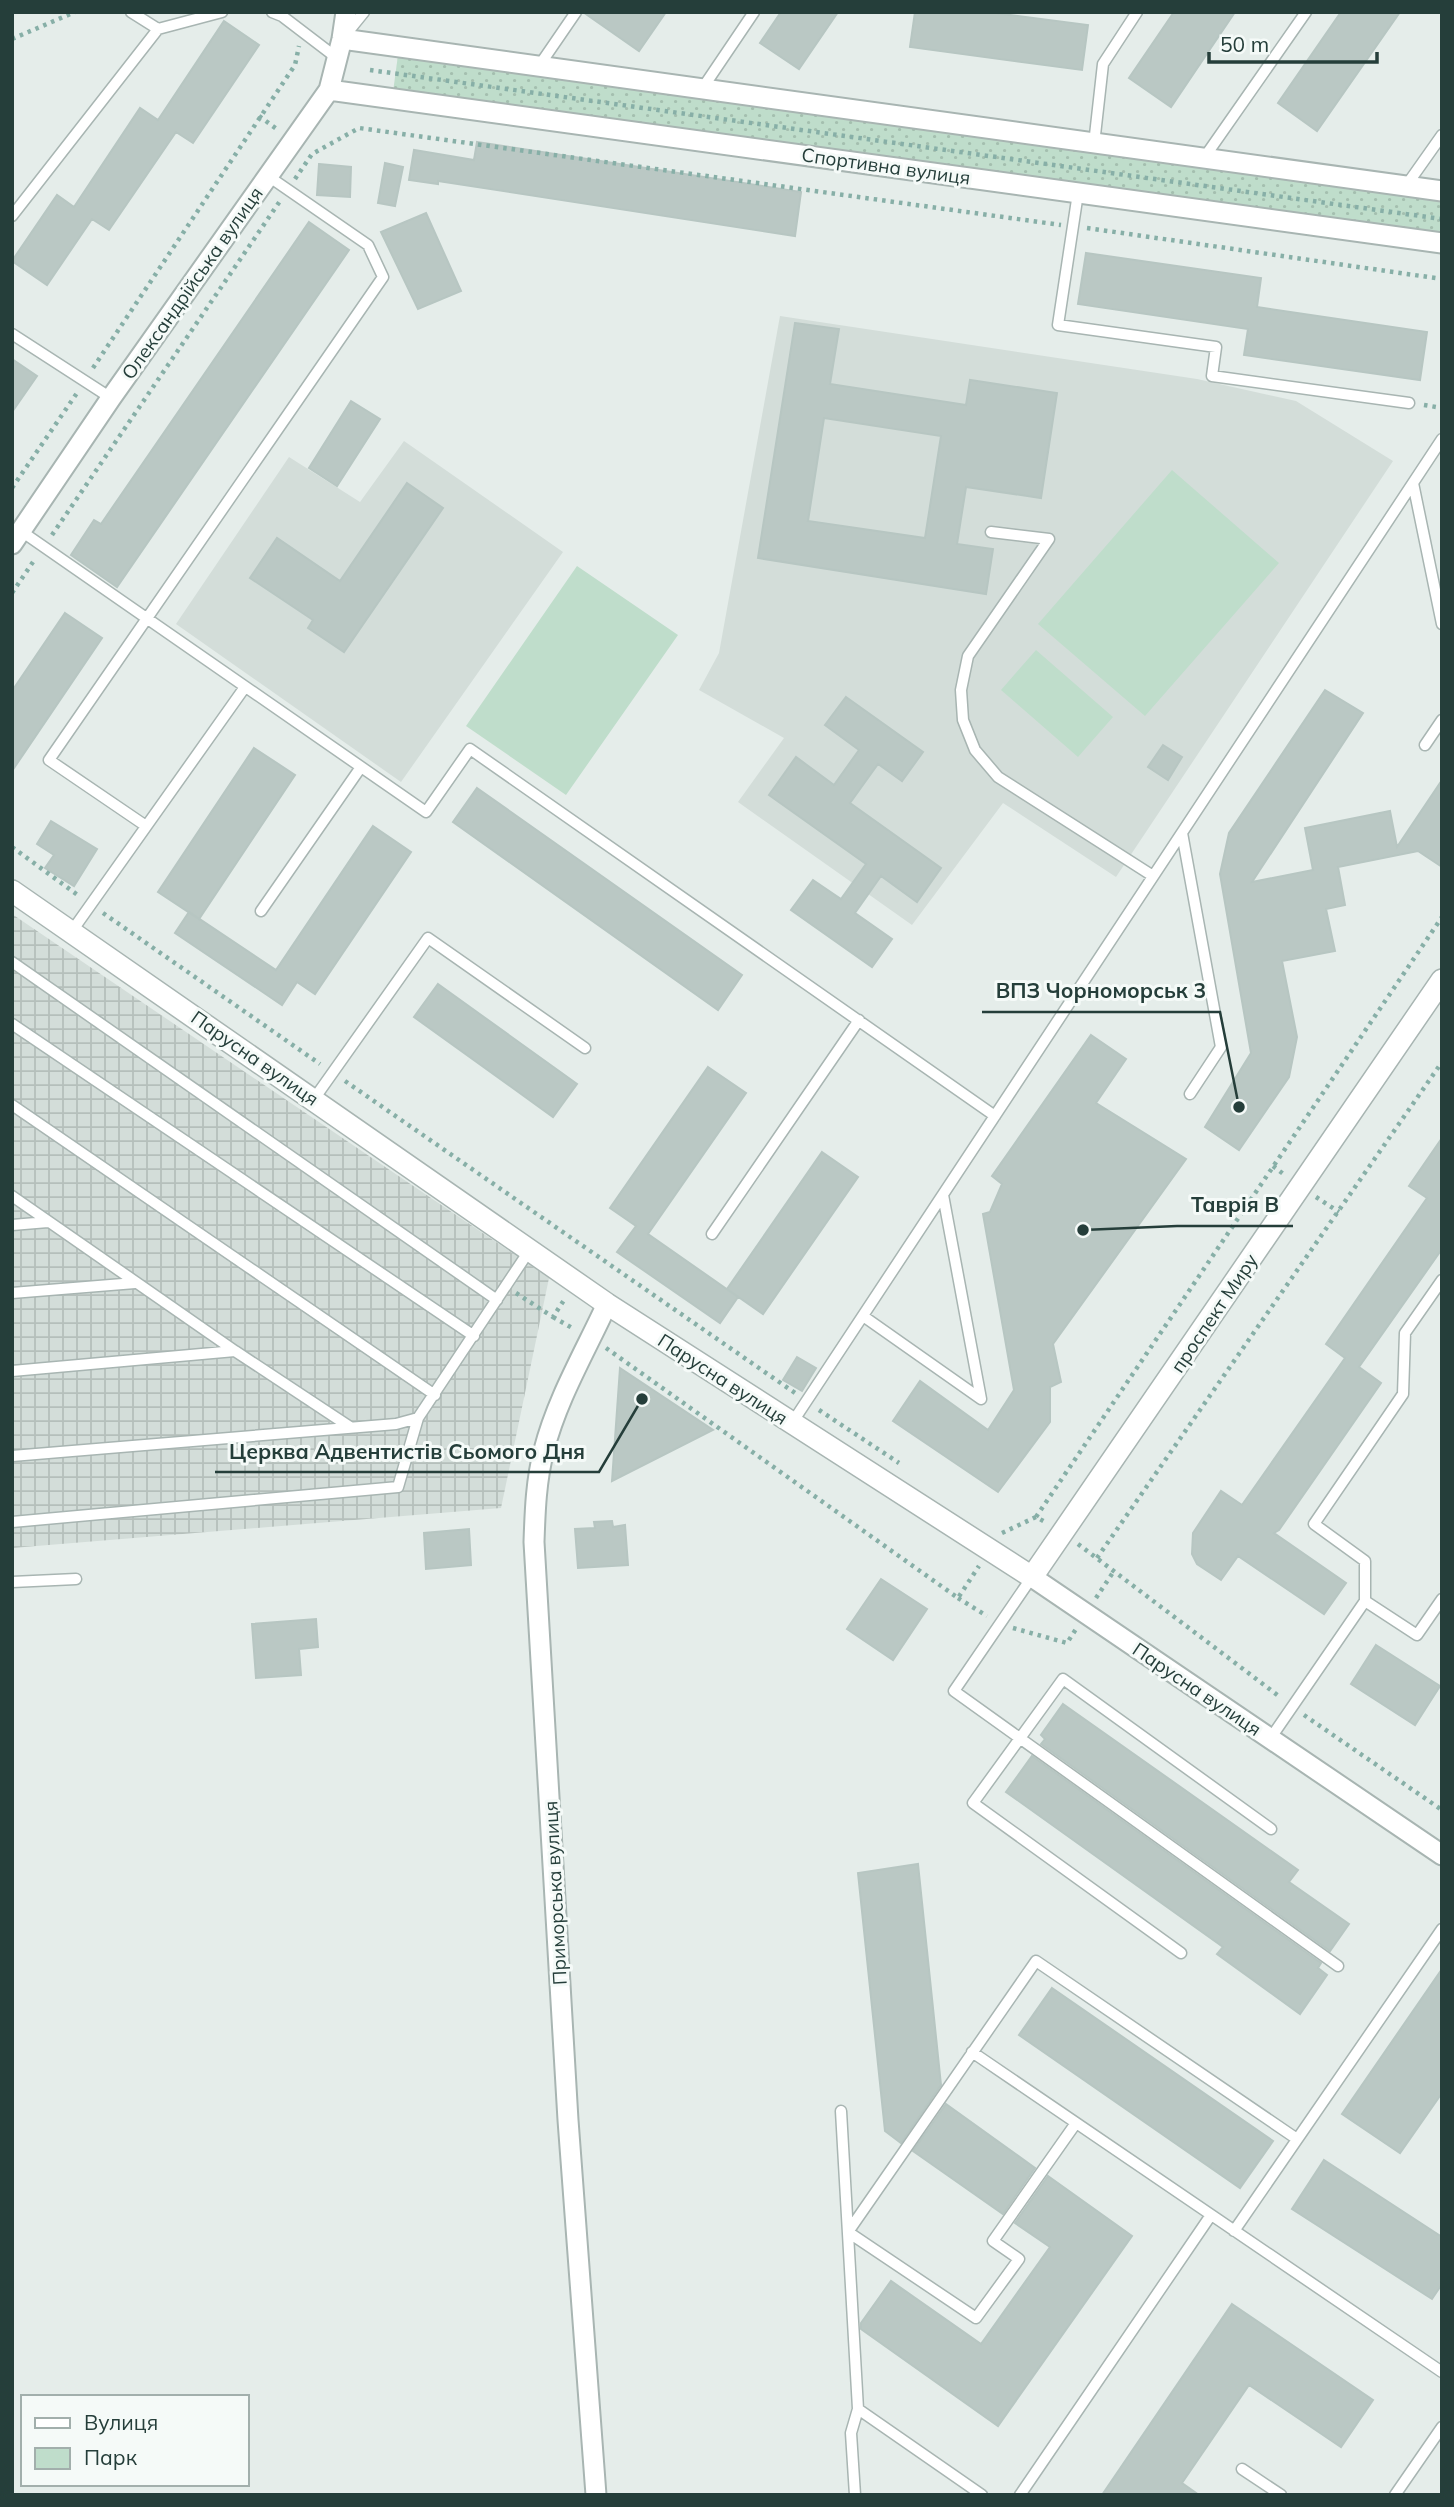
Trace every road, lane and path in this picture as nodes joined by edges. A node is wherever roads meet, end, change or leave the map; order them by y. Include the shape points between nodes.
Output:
1 (75, 12) edge
2 (131, 12) edge
3 (222, 12) edge
4 (272, 12) edge
5 (346, 12) edge
6 (364, 12) edge
7 (576, 12) edge
8 (754, 12) edge
9 (1138, 12) edge
10 (1306, 12) edge
11 (158, 29) junction
12 (302, 31) junction
13 (12, 39) edge
14 (342, 39) junction
15 (337, 58) junction
16 (539, 66) junction
17 (370, 70) dead end
18 (702, 89) junction
19 (329, 90) junction
20 (1442, 135) edge
21 (1094, 144) junction
22 (1204, 159) junction
23 (268, 176) junction
24 (1406, 187) junction
25 (288, 189) dead end
26 (1442, 191) edge
27 (1078, 193) junction
28 (281, 201) dead end
29 (12, 216) edge
30 (1442, 219) edge
31 (1073, 226) junction
32 (1442, 243) edge
33 (1442, 279) edge
34 (12, 334) edge
35 (85, 381) junction
36 (111, 398) junction
37 (1409, 403) dead end
38 (1442, 439) edge
39 (1413, 483) junction
40 (12, 488) edge
41 (991, 532) dead end
42 (17, 538) edge
43 (44, 547) junction
44 (12, 593) edge
45 (147, 619) junction
46 (1442, 624) edge
47 (245, 687) junction
48 (1442, 720) edge
49 (1425, 745) dead end
50 (361, 767) junction
51 (146, 826) junction
52 (1182, 833) junction
53 (12, 847) edge
54 (1153, 876) junction
55 (12, 891) edge
56 (91, 904) junction
57 (261, 911) dead end
58 (1442, 917) edge
59 (72, 932) junction
60 (12, 962) edge
61 (1442, 980) edge
62 (859, 1020) junction
63 (12, 1024) edge
64 (585, 1048) dead end
65 (1442, 1062) edge
66 (332, 1072) junction
67 (1190, 1094) dead end
68 (314, 1099) junction
69 (12, 1105) edge
70 (995, 1116) junction
71 (943, 1195) junction
72 (12, 1196) edge
73 (48, 1222) junction
74 (12, 1225) edge
75 (712, 1234) dead end
76 (529, 1251) junction
77 (1442, 1280) edge
78 (575, 1282) junction
79 (135, 1283) junction
80 (506, 1286) junction
81 (12, 1293) edge
82 (497, 1300) junction
83 (607, 1304) junction
84 (863, 1316) junction
85 (554, 1317) junction
86 (474, 1336) junction
87 (591, 1338) junction
88 (234, 1351) junction
89 (12, 1371) edge
90 (435, 1395) junction
91 (807, 1401) junction
92 (418, 1419) junction
93 (792, 1424) junction
94 (350, 1428) junction
95 (12, 1456) edge
96 (910, 1471) dead end
97 (1035, 1517) junction
98 (12, 1522) edge
99 (991, 1525) dead end
100 (1063, 1533) junction
101 (996, 1541) junction
102 (1097, 1558) junction
103 (1032, 1577) junction
104 (76, 1579) dead end
105 (12, 1582) edge
106 (1442, 1599) edge
107 (1364, 1601) junction
108 (1292, 1707) junction
109 (1020, 1738) junction
110 (1270, 1739) junction
111 (1442, 1810) edge
112 (1271, 1829) dead end
113 (1442, 1855) edge
114 (1442, 1929) edge
115 (1181, 1953) dead end
116 (1338, 1966) dead end
117 (972, 2052) junction
118 (841, 2111) dead end
119 (1076, 2123) junction
120 (1297, 2139) junction
121 (1211, 2215) junction
122 (1234, 2231) junction
123 (848, 2232) junction
124 (1442, 2372) edge
125 (858, 2409) junction
126 (1442, 2427) edge
127 (1242, 2469) dead end
128 (596, 2495) edge
129 (855, 2495) edge
130 (982, 2495) edge
131 (1020, 2495) edge
132 (1281, 2495) edge
133 (1395, 2495) edge

1 - 13 path
2 - 11 lane
3 - 11 lane
4 - 12 lane
5 - 14 street, Олександрійська вулиця
6 - 14 lane
7 - 16 lane
8 - 18 lane
9 - 21 lane via 1103,64
10 - 22 lane
11 - 29 lane
12 - 15 lane
12 - 35 path via 295,65
14 - 15 street, Олександрійська вулиця
14 - 16 street
15 - 19 street, Олександрійська вулиця
16 - 18 street
17 - 30 path
18 - 21 street
19 - 23 street, Олександрійська вулиця
19 - 27 street, Спортивна вулиця
20 - 24 lane
21 - 22 street
22 - 24 street
23 - 36 street, Олександрійська вулиця
23 - 45 lane via 368,245 383,278
24 - 26 street
25 - 31 path via 312,154 359,128
27 - 31 lane
27 - 32 street, Спортивна вулиця
28 - 43 path
31 - 33 path
31 - 37 lane via 1058,325 1216,347 1212,376
34 - 35 lane
35 - 36 lane
35 - 40 path
36 - 42 street, Олександрійська вулиця
38 - 39 lane
39 - 46 lane
39 - 52 lane
41 - 54 lane via 1049,539 968,656 961,690 963,720 975,750 998,777
42 - 43 lane
43 - 44 path
43 - 45 lane
45 - 47 lane
45 - 51 lane via 50,760
47 - 50 lane
47 - 51 lane
48 - 49 lane
50 - 57 lane
50 - 62 lane via 426,812 470,749
51 - 56 lane
52 - 54 lane
52 - 67 lane via 1221,1047
53 - 56 path
54 - 70 lane
55 - 59 street, Парусна вулиця
56 - 59 lane
56 - 66 path
58 - 97 path
59 - 68 street, Парусна вулиця
60 - 82 lane
61 - 100 street, проспект Миру
62 - 70 lane
62 - 75 lane
63 - 86 lane
64 - 66 lane via 428,938
65 - 102 path
66 - 68 lane
66 - 91 path
68 - 76 street, Парусна вулиця
69 - 90 lane
70 - 71 lane
71 - 84 lane
71 - 84 lane via 981,1399
72 - 73 lane
73 - 74 lane
73 - 79 lane
76 - 78 street, Парусна вулиця
76 - 80 lane
77 - 107 lane via 1405,1333 1403,1394 1314,1524 1365,1560
78 - 83 street, Парусна вулиця
78 - 85 path
79 - 81 lane
79 - 88 lane
80 - 82 lane
80 - 85 path
82 - 86 lane
83 - 87 street, Приморська вулиця
83 - 93 street, Парусна вулиця
84 - 91 lane
85 - 87 path
86 - 90 lane
87 - 101 path via 958,1598
87 - 128 street, Приморська вулиця via 556,1411 543,1451 534,1542 568,2120
88 - 89 lane
88 - 94 lane
90 - 92 lane
91 - 93 lane
91 - 96 path
92 - 94 lane
92 - 98 lane via 398,1487
93 - 101 street, Парусна вулиця
94 - 95 lane
97 - 100 path
97 - 101 path
99 - 101 path
100 - 102 path
100 - 103 street, проспект Миру
101 - 103 street, Парусна вулиця
102 - 108 path
103 - 109 lane via 954,1691
103 - 110 street, Парусна вулиця
104 - 105 lane
106 - 107 lane via 1417,1635
107 - 108 lane
108 - 110 lane
108 - 111 path
109 - 112 lane via 1063,1679
109 - 115 lane via 973,1803
109 - 116 lane
110 - 113 street, Парусна вулиця
114 - 120 lane
117 - 119 lane
117 - 120 lane via 1035,1961
117 - 123 lane
118 - 123 lane
119 - 121 lane
119 - 123 lane via 993,2241 1019,2259 976,2318
120 - 122 lane
121 - 122 lane
121 - 131 lane
122 - 124 lane
123 - 125 lane
125 - 129 lane via 851,2433
125 - 130 lane
126 - 133 lane
127 - 132 lane

